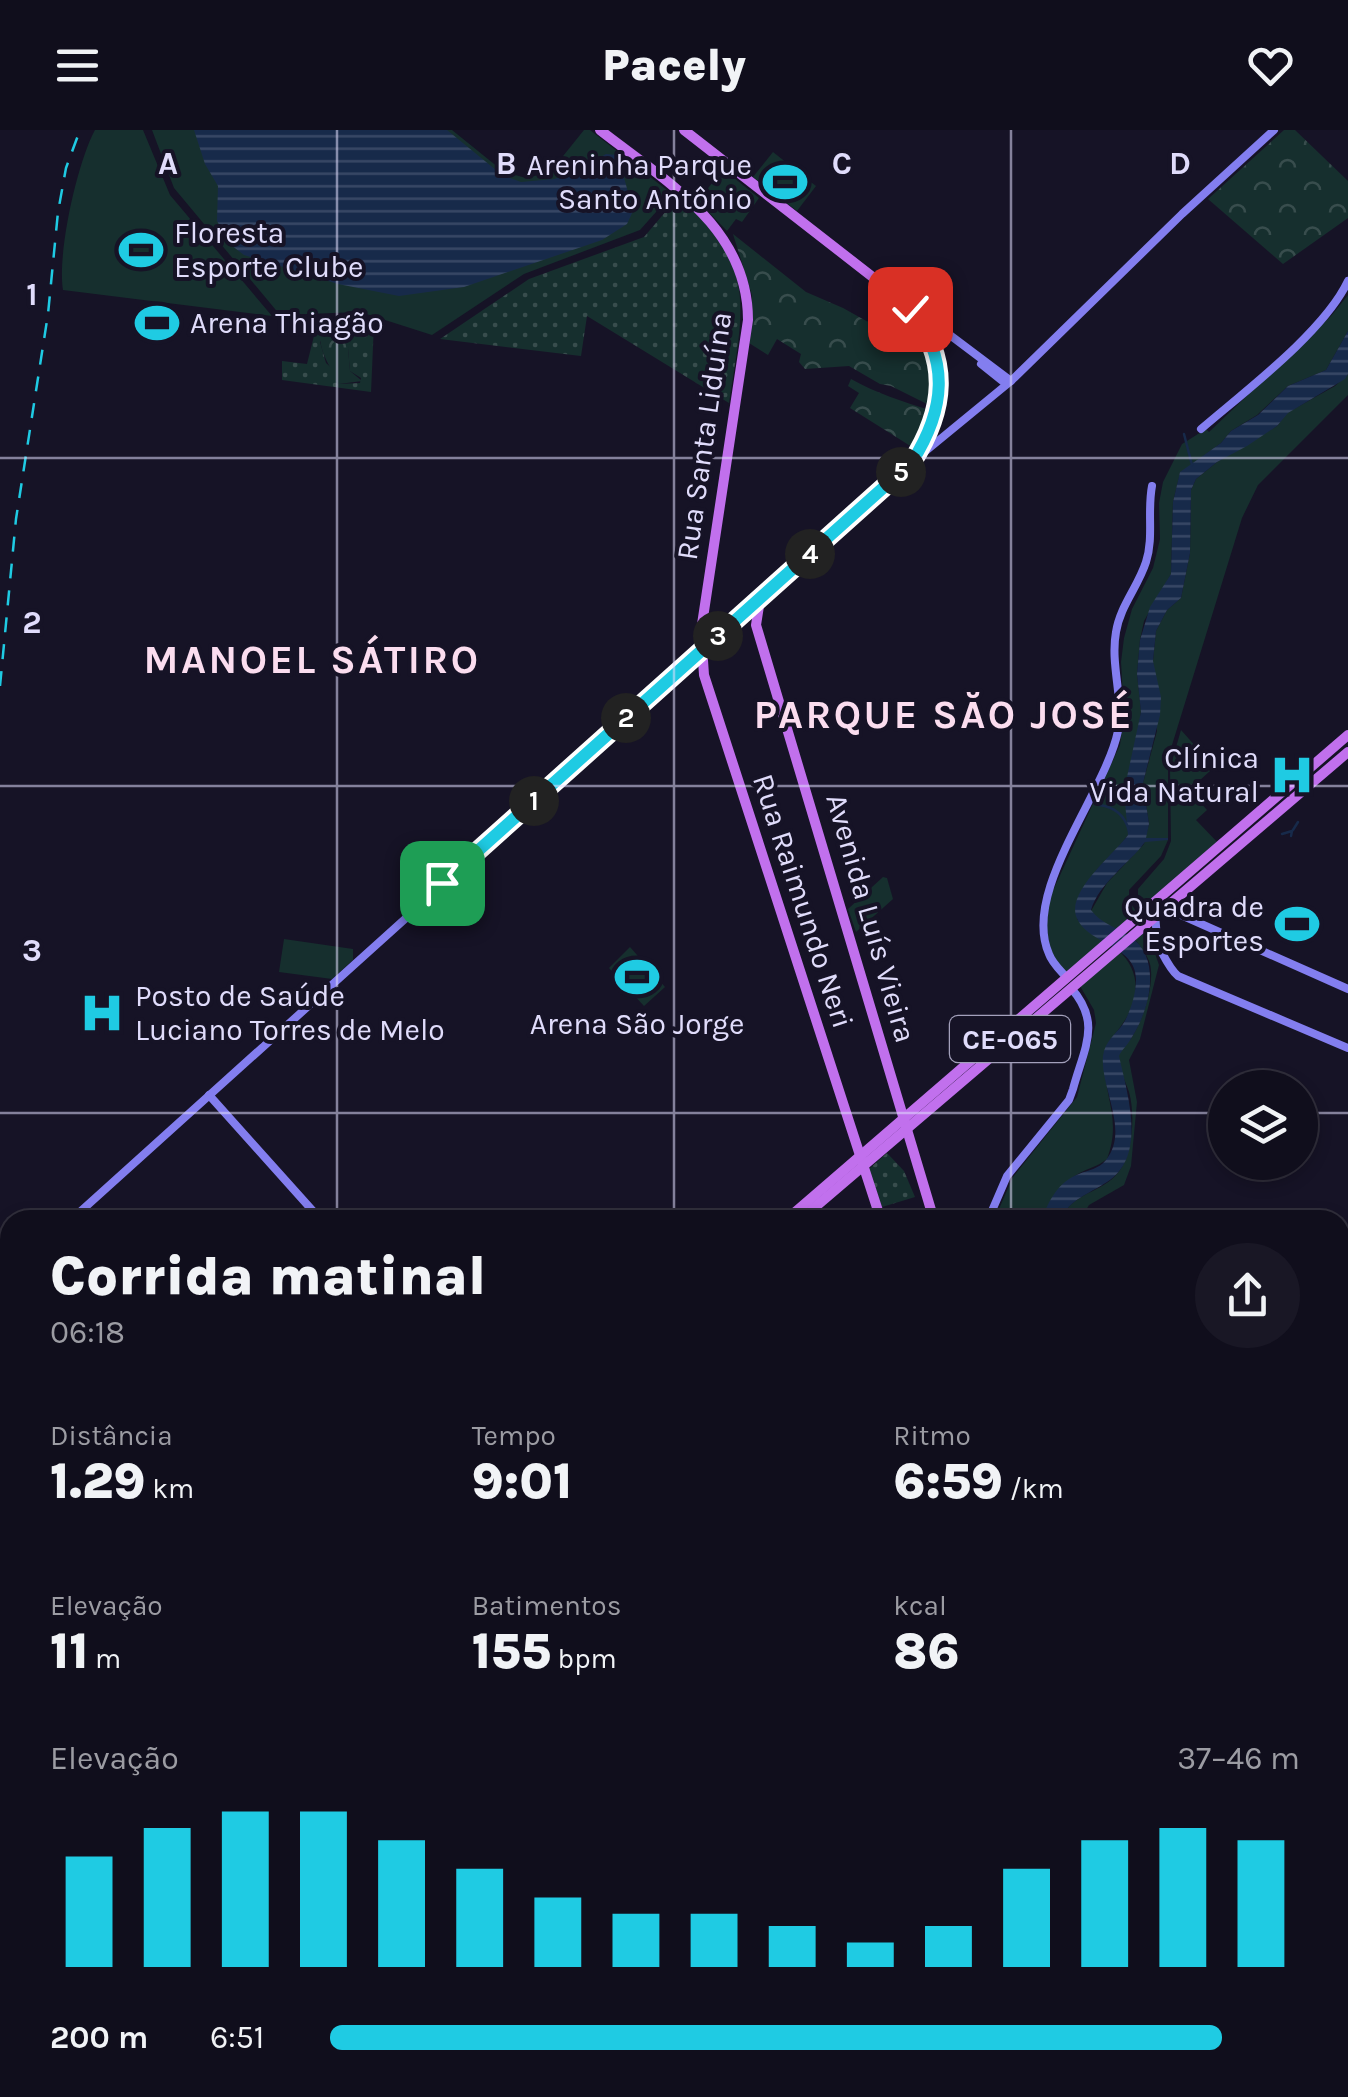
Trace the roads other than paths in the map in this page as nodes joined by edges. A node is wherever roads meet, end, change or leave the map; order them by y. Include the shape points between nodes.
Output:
1 (600, 130) edge
2 (684, 130) edge
3 (1274, 130) edge
4 (1348, 282) edge
5 (897, 296) junction
6 (910, 309) junction
7 (965, 348) junction
8 (1009, 382) junction
9 (1200, 429) dead end
10 (912, 462) junction
11 (1152, 486) dead end
12 (768, 592) junction
13 (748, 609) junction
14 (758, 632) junction
15 (700, 651) junction
16 (1348, 735) edge
17 (1348, 752) edge
18 (1225, 850) junction
19 (1158, 909) junction
20 (1137, 927) junction
21 (1158, 950) junction
22 (1068, 983) junction
23 (1348, 989) edge
24 (1348, 1048) edge
25 (209, 1094) junction
26 (906, 1123) junction
27 (862, 1161) junction
28 (82, 1210) edge
29 (312, 1210) edge
30 (799, 1210) edge
31 (811, 1210) edge
32 (878, 1210) edge
33 (931, 1210) edge
34 (992, 1210) edge

1 - 15 main road, Rua Santa Liduína via 714,222 744,279 748,314
2 - 5 main road
3 - 8 main road
4 - 9 main road via 1284,356
5 - 6 main road
5 - 7 main road
6 - 7 main road
6 - 10 main road via 933,349 940,388 934,420
7 - 8 main road
8 - 10 main road
10 - 12 main road
11 - 22 main road via 1146,563 1115,634 1119,728 1046,903 1049,956
12 - 13 main road
12 - 14 main road via 758,611
13 - 14 main road, Avenida Luís Vieira
13 - 15 main road
14 - 26 main road, Avenida Luís Vieira
15 - 25 main road
15 - 27 main road, Rua Raimundo Neri
16 - 18 main road, CE-065
17 - 18 main road, CE-065
18 - 19 main road, CE-065
19 - 20 main road, CE-065
19 - 21 main road
19 - 23 main road
20 - 21 main road via 1151,933
20 - 22 main road, CE-065
21 - 24 main road via 1178,976
22 - 26 main road, CE-065
22 - 34 main road via 1090,1017 1069,1100 1007,1176
25 - 28 main road
25 - 29 main road
26 - 27 main road
26 - 33 main road, Avenida Luís Vieira
27 - 30 main road
27 - 31 main road
27 - 32 main road, Rua Raimundo Neri

